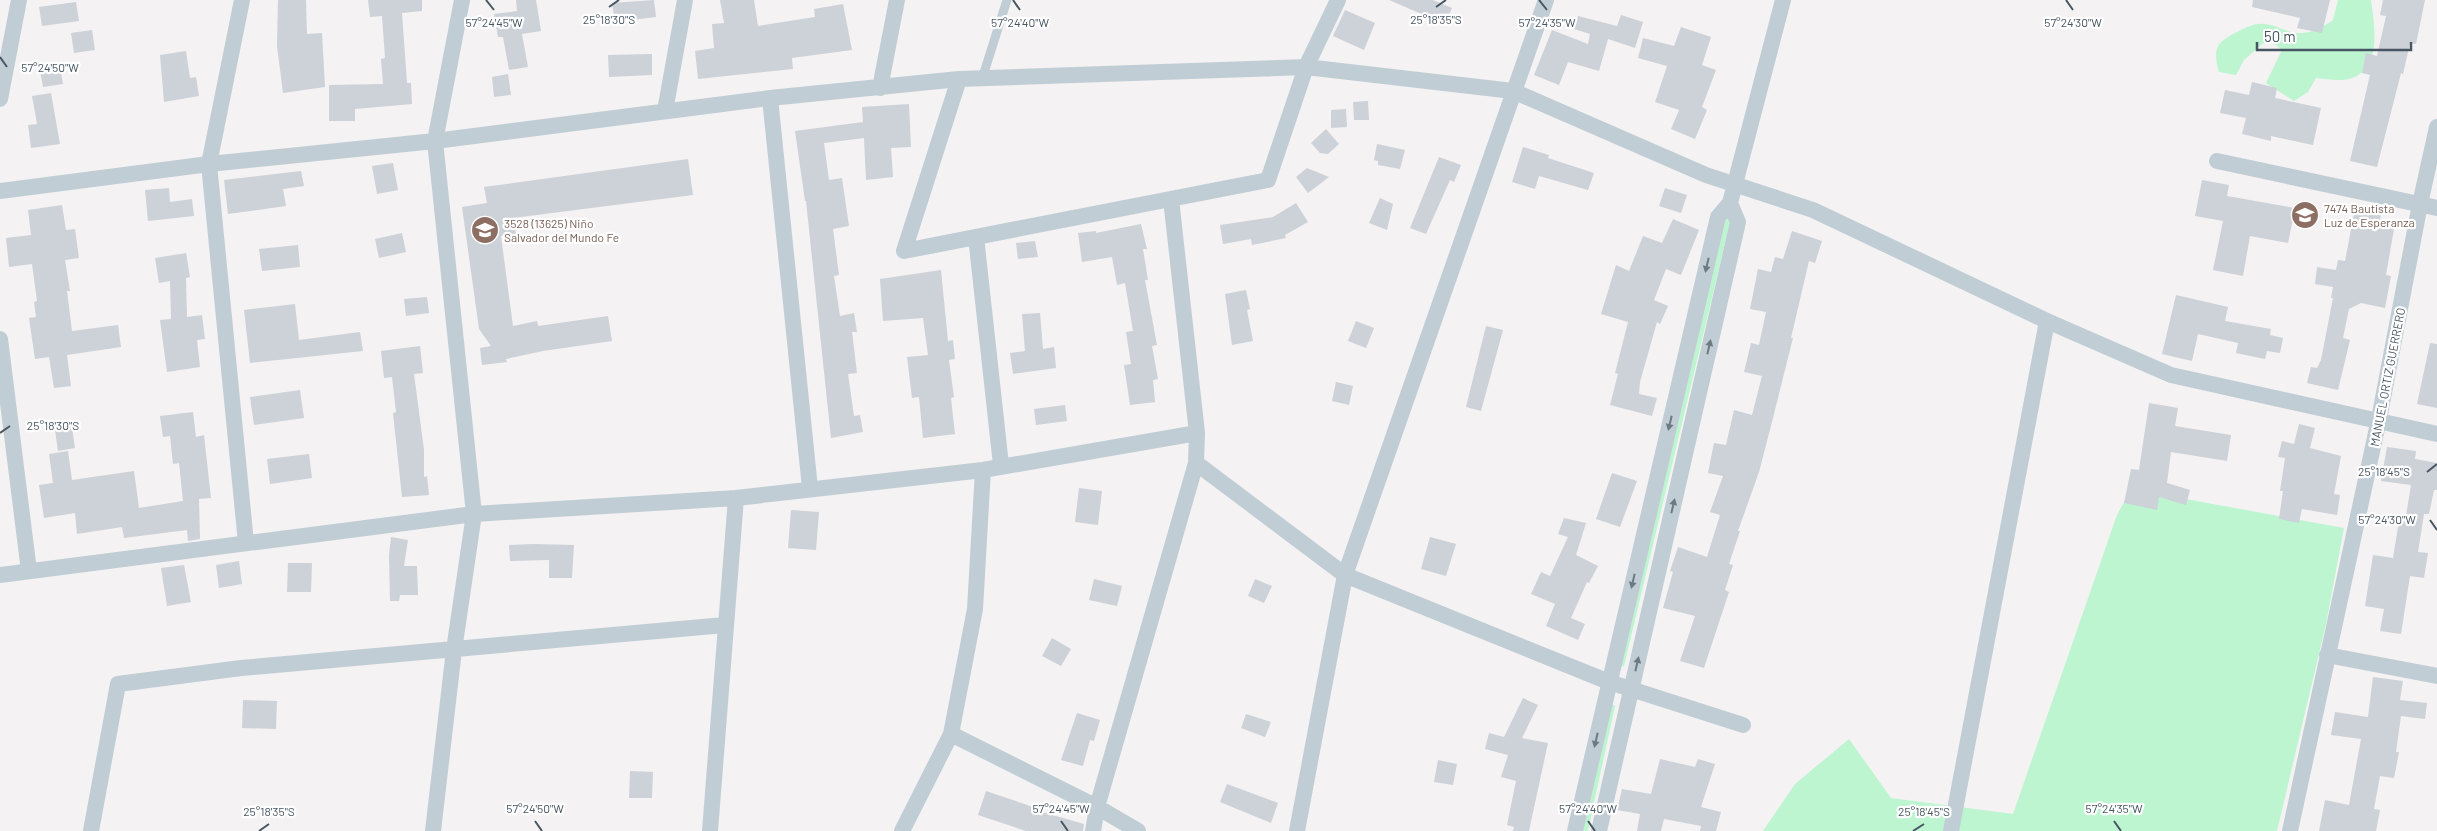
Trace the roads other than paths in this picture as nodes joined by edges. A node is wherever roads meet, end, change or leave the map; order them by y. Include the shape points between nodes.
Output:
1 (19, 0) edge
2 (242, 0) edge
3 (462, 0) edge
4 (685, 0) edge
5 (897, 0) edge
6 (1008, 0) edge
7 (1338, 0) edge
8 (1546, 0) edge
9 (1783, 0) edge
10 (1306, 67) junction
11 (959, 79) junction
12 (982, 79) junction
13 (880, 88) junction
14 (1513, 91) junction
15 (770, 98) junction
16 (0, 99) edge
17 (665, 110) junction
18 (2437, 127) edge
19 (435, 141) junction
20 (2217, 161) dead end
21 (209, 164) junction
22 (1735, 185) junction
23 (0, 191) edge
24 (1171, 199) junction
25 (1730, 203) junction
26 (2420, 204) junction
27 (2437, 208) edge
28 (976, 237) junction
29 (2047, 321) junction
30 (0, 339) edge
31 (2379, 419) junction
32 (1197, 433) junction
33 (2437, 434) edge
34 (1196, 463) junction
35 (1002, 465) junction
36 (983, 470) junction
37 (810, 488) junction
38 (736, 498) junction
39 (474, 514) junction
40 (246, 543) junction
41 (29, 572) junction
42 (0, 575) edge
43 (1345, 575) junction
44 (725, 625) junction
45 (454, 650) junction
46 (2327, 655) junction
47 (2437, 676) edge
48 (1609, 682) junction
49 (1631, 689) junction
50 (1743, 725) dead end
51 (951, 734) junction
52 (1097, 807) junction
53 (90, 831) edge
54 (433, 831) edge
55 (710, 831) edge
56 (902, 831) edge
57 (1093, 831) edge
58 (1138, 831) edge
59 (1297, 831) edge
60 (1575, 831) edge
61 (1599, 831) edge
62 (1951, 831) edge
63 (2290, 831) edge

1 - 16 street
2 - 21 street
3 - 19 street
4 - 17 street
5 - 13 street
6 - 12 lane
7 - 10 street
8 - 14 street
9 - 22 street
10 - 12 street
10 - 14 street
10 - 24 street via 1268,180
11 - 12 street
11 - 13 street
11 - 28 street via 904,251
13 - 15 street
14 - 22 street
14 - 43 street
15 - 17 street
15 - 37 street
17 - 19 street
18 - 26 street, MANUEL ORTIZ GUERRERO
19 - 21 street
19 - 39 street
20 - 26 street
21 - 23 street
21 - 40 street
22 - 25 street
22 - 29 street via 1814,210
24 - 28 street
24 - 32 street
25 -> 48 street via 1718,218
49 -> 25 street via 1738,222
26 - 27 street
26 - 31 street, MANUEL ORTIZ GUERRERO
28 - 35 street
29 - 31 street via 2171,375
29 - 62 street
30 - 41 street
31 - 33 street
31 - 46 street, MANUEL ORTIZ GUERRERO
32 - 34 street
32 - 35 street
34 - 43 street
34 - 52 street
35 - 36 street
36 - 37 street
36 - 51 street via 975,609
37 - 38 street
38 - 39 street
38 - 44 street
39 - 40 street
39 - 45 street
40 - 41 street
41 - 42 street
43 - 48 street
43 - 59 street
44 - 45 street
44 - 55 street
45 - 53 street via 241,668 118,684
45 - 54 street
46 - 47 street
46 - 63 street, MANUEL ORTIZ GUERRERO
48 - 49 street
48 -> 60 street
49 - 50 street
49 - 61 street
51 - 52 street
51 - 56 street
52 - 57 street
52 - 58 street

